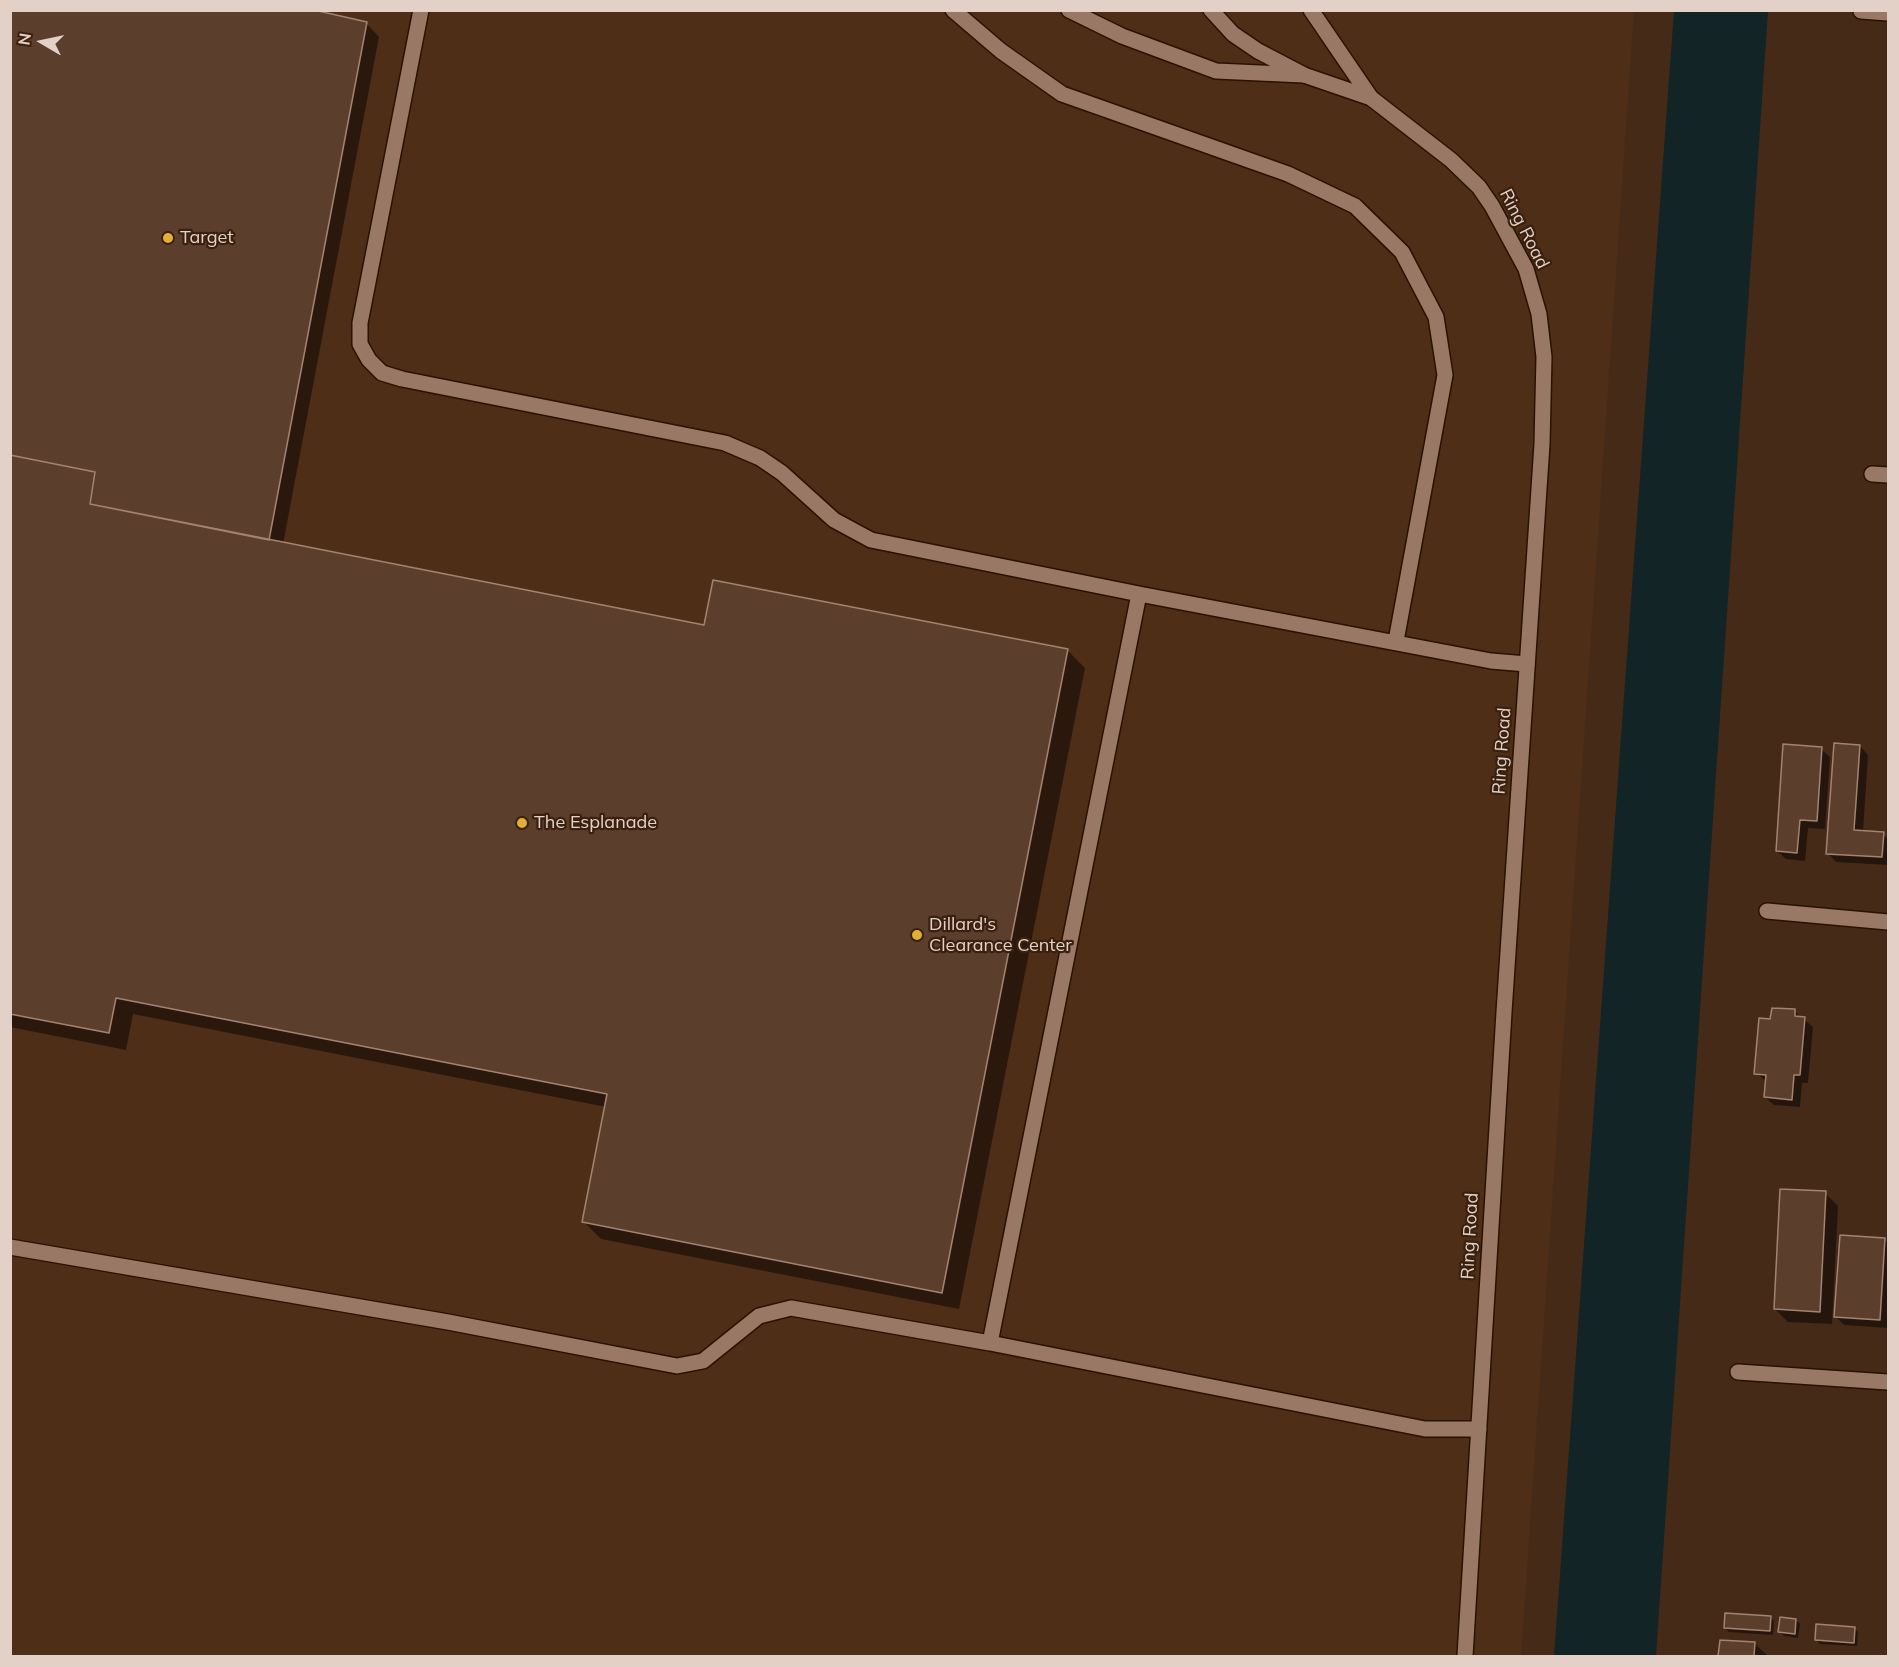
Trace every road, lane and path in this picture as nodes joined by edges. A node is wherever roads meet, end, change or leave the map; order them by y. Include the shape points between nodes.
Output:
1 (421, 10) edge
2 (953, 10) edge
3 (1069, 10) edge
4 (1211, 10) edge
5 (1311, 10) edge
6 (1861, 11) edge
7 (1888, 13) edge
8 (1304, 75) junction
9 (1371, 98) junction
10 (1872, 474) dead end
11 (1888, 475) edge
12 (1139, 594) junction
13 (1396, 641) junction
14 (1527, 664) junction
15 (1767, 911) dead end
16 (1888, 922) edge
17 (10, 1247) edge
18 (990, 1343) junction
19 (1738, 1372) dead end
20 (1888, 1382) edge
21 (1479, 1429) junction
22 (1465, 1656) edge

1 - 12 street via 360,323 360,344 382,373 726,443 760,458 834,520 871,540
2 - 13 street via 1000,51 1062,94 1288,174 1354,206 1402,252 1436,317 1445,375
3 - 8 street via 1122,36 1216,72
4 - 8 street, Ring Road via 1241,40
5 - 9 street
6 - 7 street
8 - 9 street, Ring Road
9 - 14 street, Ring Road via 1428,140 1479,187 1526,269 1539,314 1544,357 1542,444
10 - 11 street
12 - 13 street
12 - 18 street
13 - 14 street
14 - 21 street, Ring Road
15 - 16 street
17 - 18 street via 448,1322 676,1366 703,1361 759,1316 791,1308
18 - 21 street via 1425,1429
19 - 20 street
21 - 22 street, Ring Road

